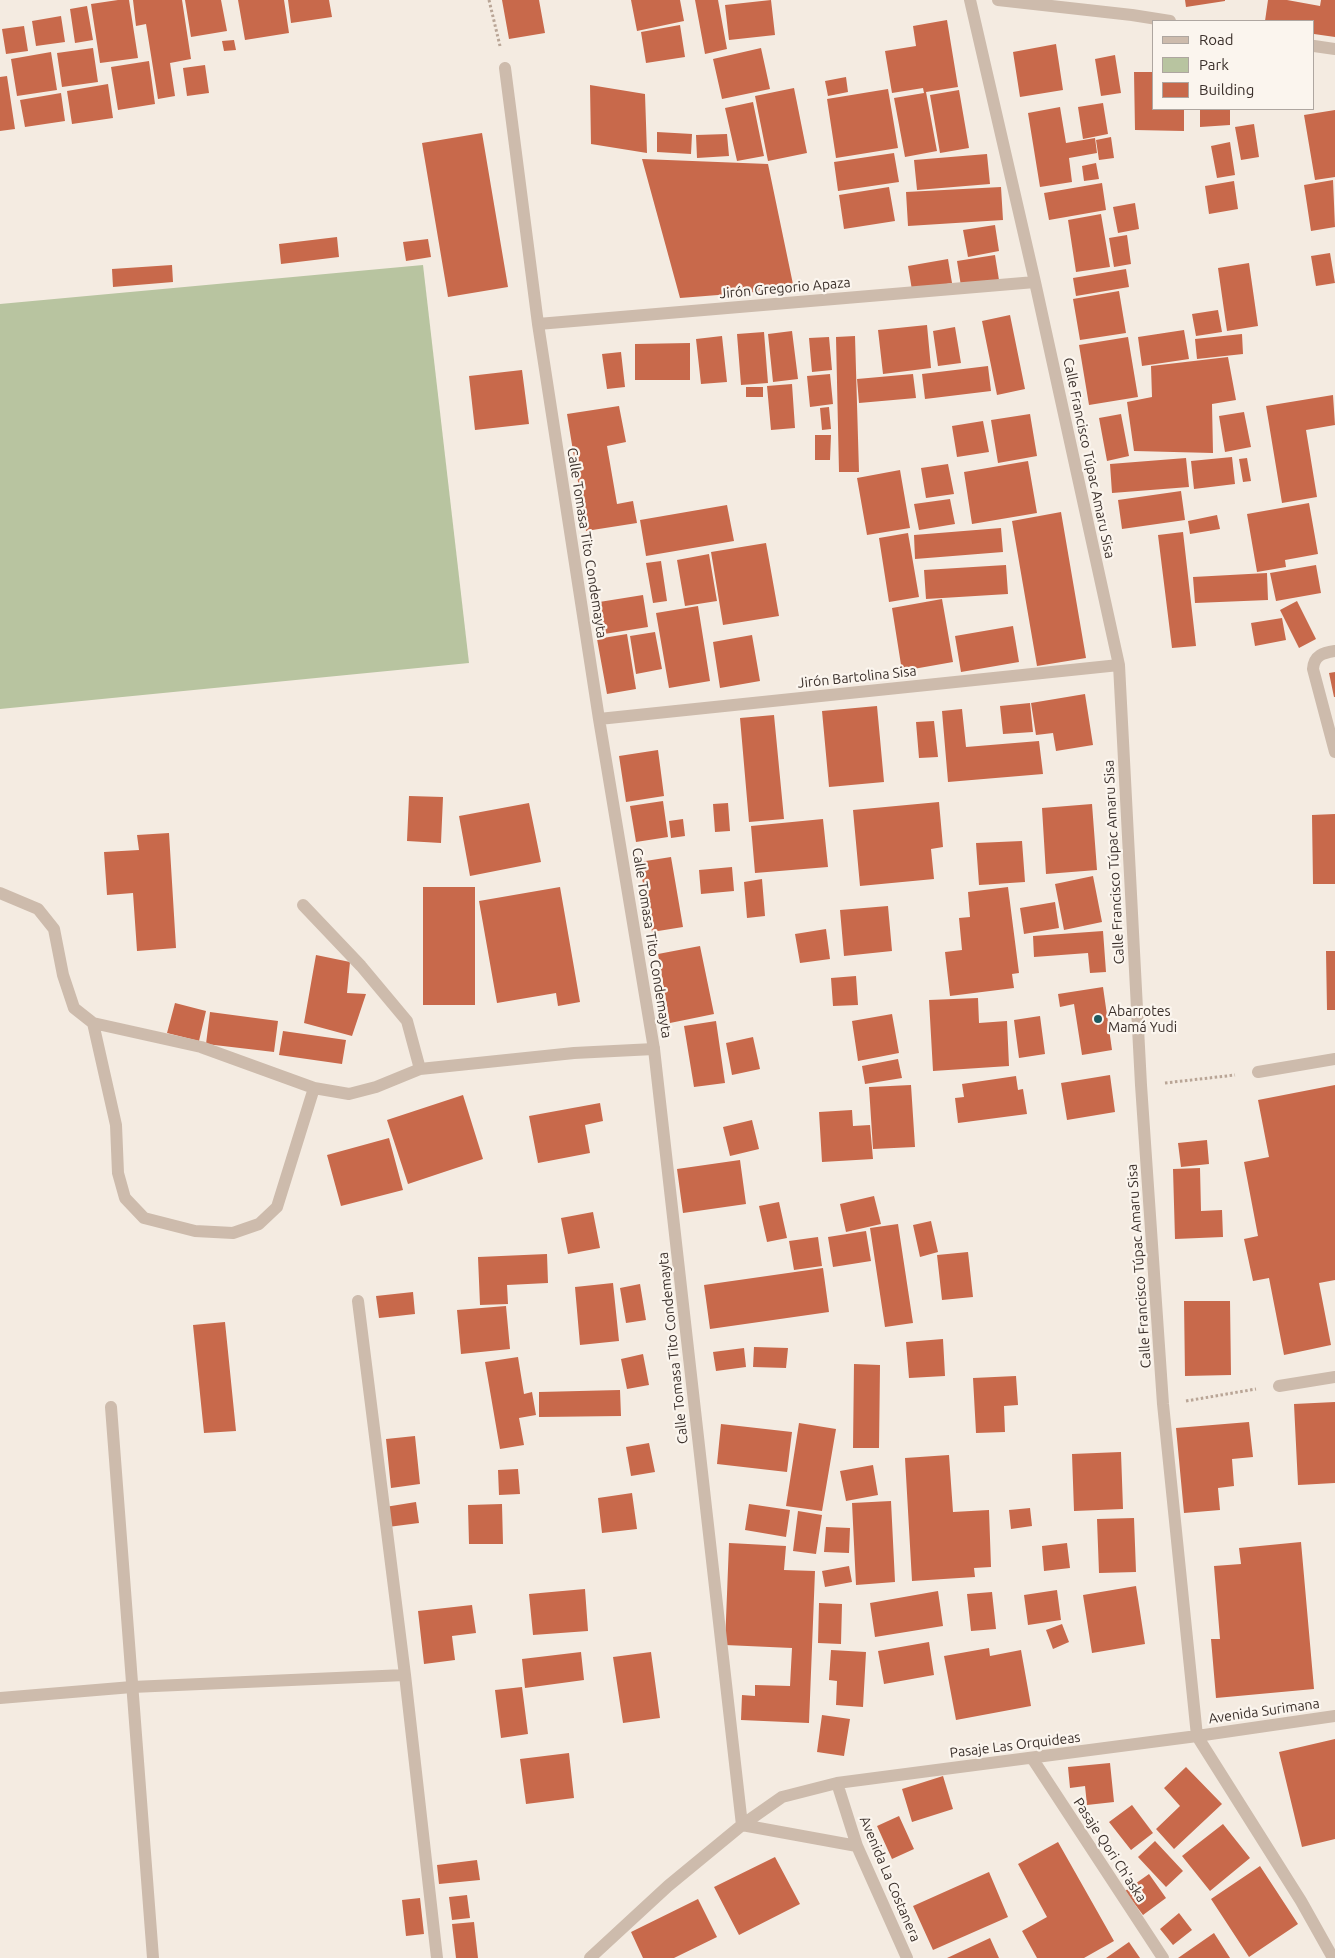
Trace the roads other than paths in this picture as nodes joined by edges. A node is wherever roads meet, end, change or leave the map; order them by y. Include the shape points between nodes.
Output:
1 (970, 0) edge
2 (998, 0) edge
3 (1164, 20) edge
4 (1315, 46) edge
5 (1335, 49) edge
6 (505, 68) road end
7 (1035, 282) junction
8 (538, 324) junction
9 (1335, 651) edge
10 (1119, 665) junction
11 (599, 719) junction
12 (1335, 752) edge
13 (0, 893) edge
14 (302, 905) dead end
15 (93, 1023) junction
16 (654, 1049) junction
17 (1335, 1059) edge
18 (420, 1069) junction
19 (1258, 1072) road end
20 (314, 1088) junction
21 (358, 1301) dead end
22 (1335, 1377) edge
23 (1279, 1386) road end
24 (111, 1407) dead end
25 (405, 1675) junction
26 (132, 1687) junction
27 (0, 1698) edge
28 (1335, 1716) edge
29 (1197, 1736) junction
30 (1032, 1758) junction
31 (837, 1783) junction
32 (742, 1825) junction
33 (857, 1846) junction
34 (153, 1958) edge
35 (437, 1958) edge
36 (590, 1958) edge
37 (907, 1958) edge
38 (1163, 1958) edge
39 (1333, 1958) edge

1 - 7 street, Calle Francisco Túpac Amaru Sisa
2 - 3 street
4 - 5 street
6 - 8 street, Calle Tomasa Tito Condemayta
7 - 8 street, Jirón Gregorio Apaza
7 - 10 street, Calle Francisco Túpac Amaru Sisa
8 - 11 street, Calle Tomasa Tito Condemayta
9 - 12 street via 1318,656 1313,669
10 - 11 street, Jirón Bartolina Sisa
10 - 29 street, Calle Francisco Túpac Amaru Sisa via 1141,1085 1163,1404
11 - 16 street, Calle Tomasa Tito Condemayta
13 - 15 street via 38,909 54,929 63,975 74,1008
14 - 18 street via 361,966 407,1021
15 - 20 street via 201,1047
15 - 20 street via 116,1125 118,1173 125,1198 144,1218 195,1231 232,1233 259,1224 277,1207
16 - 18 street via 574,1053
16 - 32 street, Calle Tomasa Tito Condemayta
17 - 19 street
18 - 20 street via 349,1094
21 - 25 street
22 - 23 street
24 - 26 street
25 - 26 street
25 - 35 street
26 - 27 street
26 - 34 street
28 - 29 street, Avenida Surimana
29 - 30 street, Pasaje Las Orquideas
29 - 39 street via 1302,1901
30 - 31 street, Pasaje Las Orquideas
30 - 38 street, Pasaje Qori Ch'aska
31 - 32 street, Pasaje Las Orquideas via 782,1797
31 - 33 street, Avenida La Costanera
32 - 33 street
32 - 36 street, Pasaje Las Orquideas via 668,1886
33 - 37 street, Avenida La Costanera

